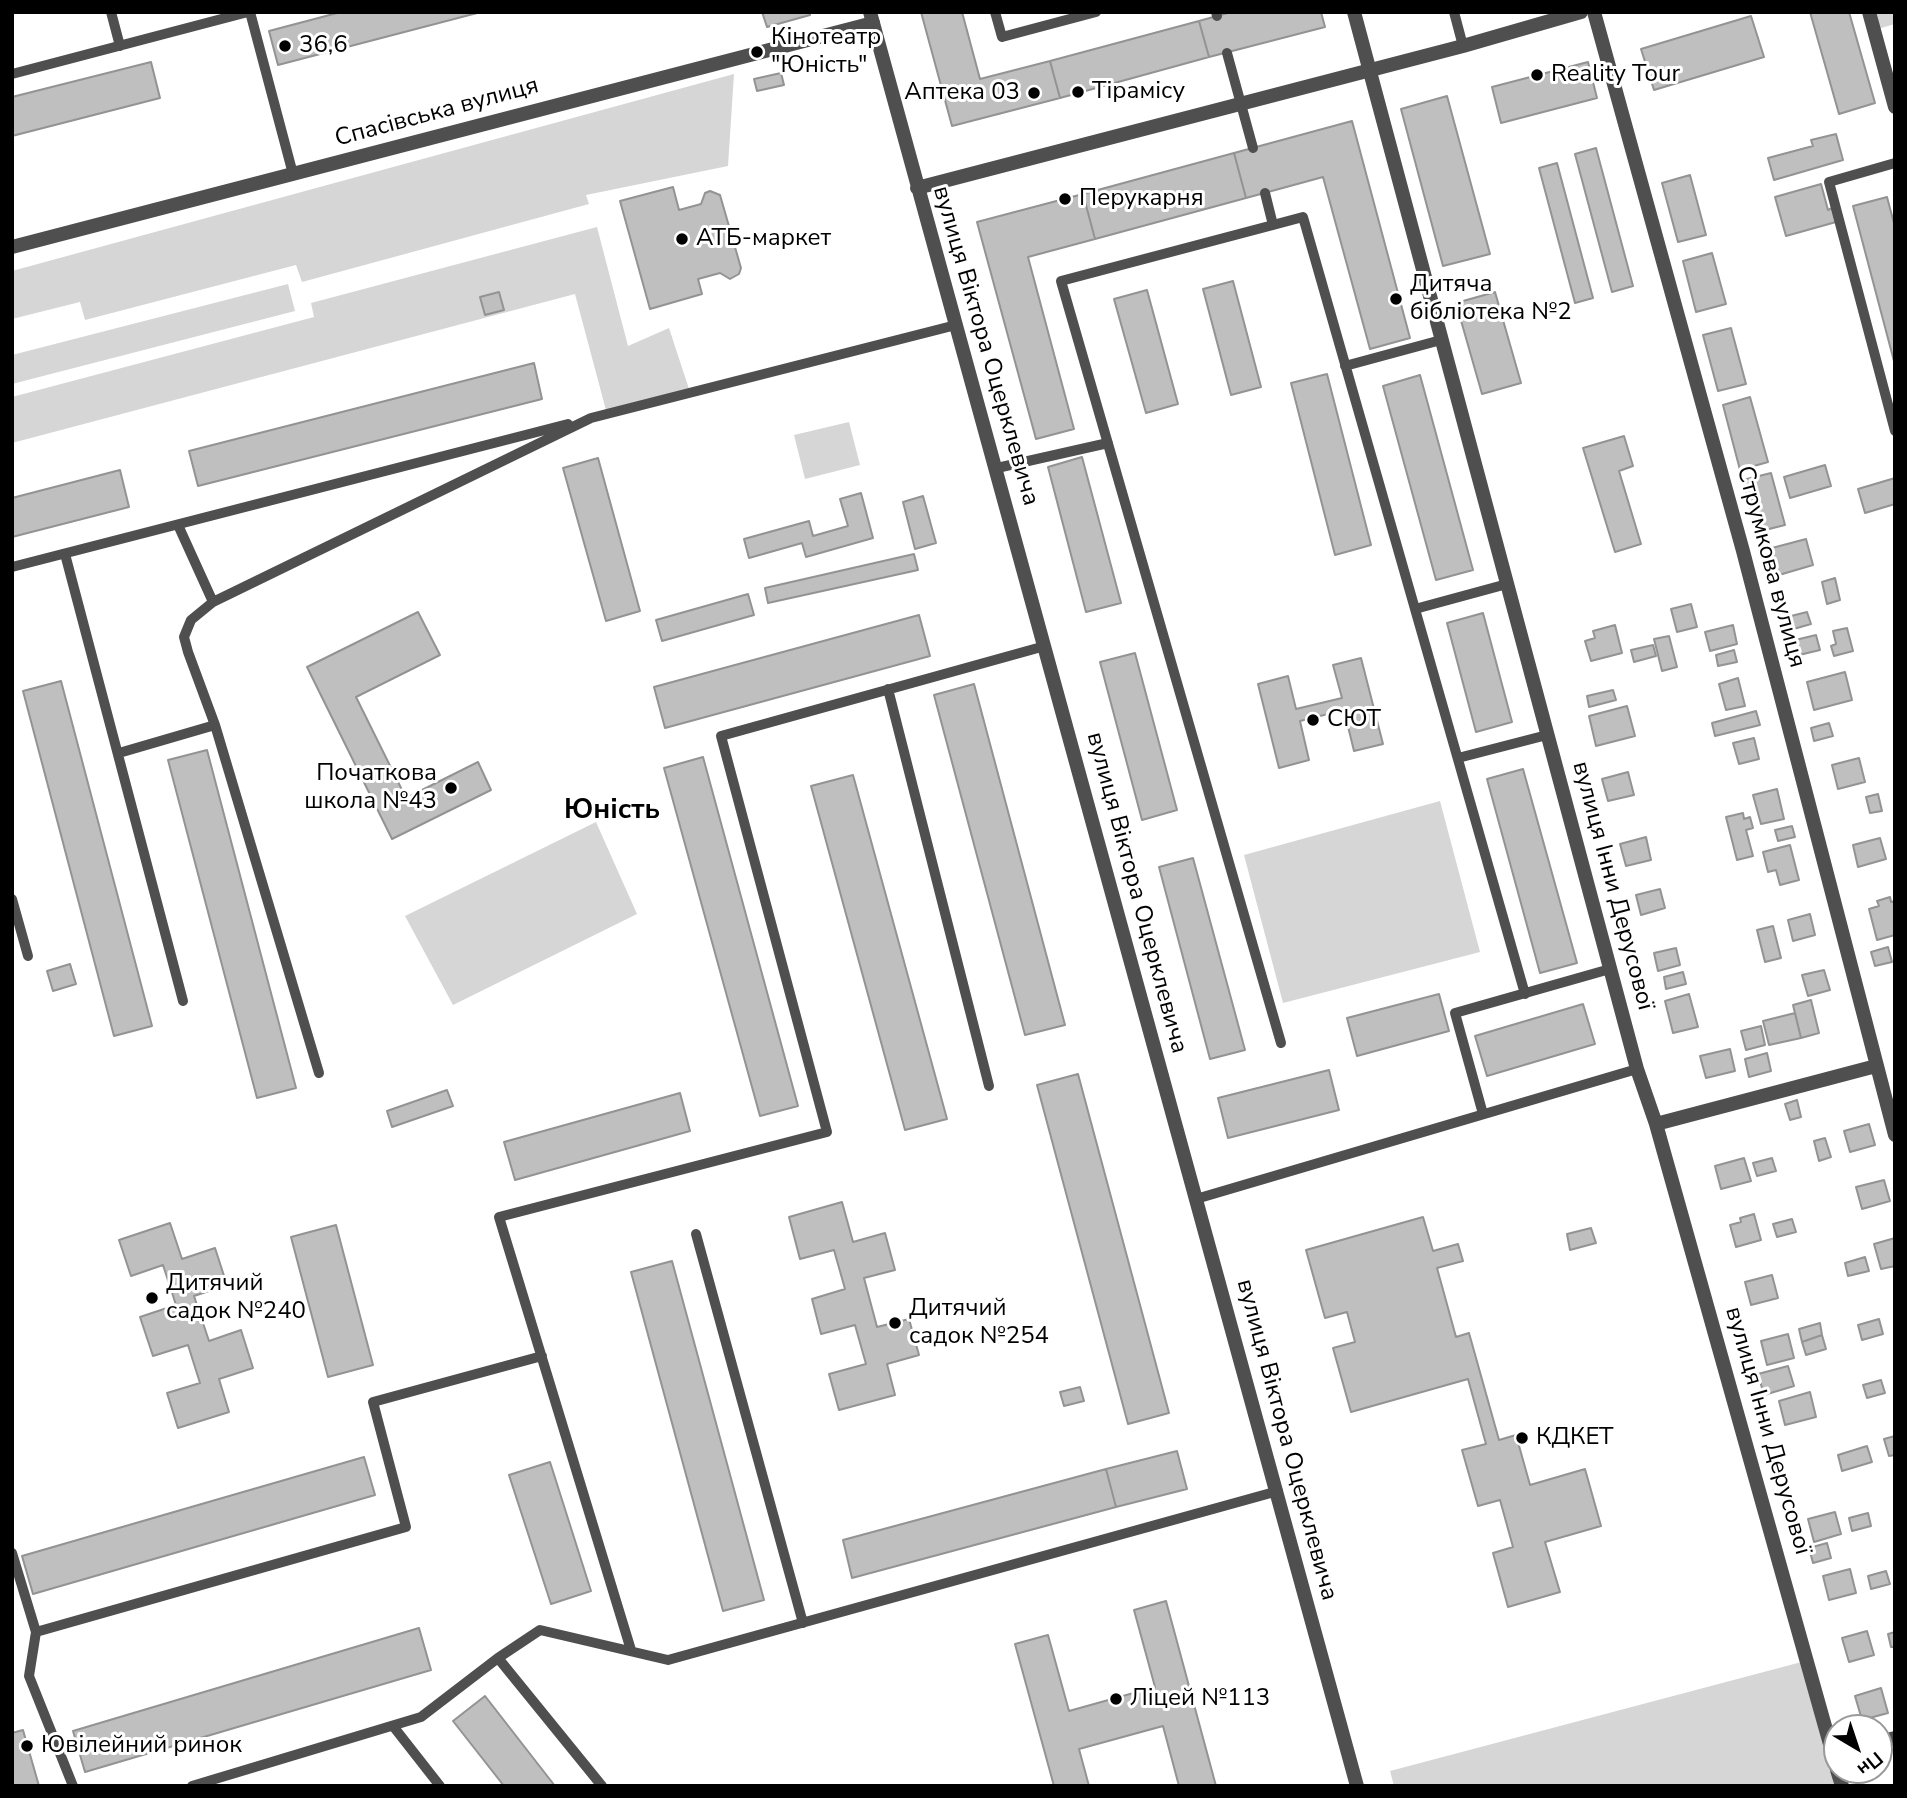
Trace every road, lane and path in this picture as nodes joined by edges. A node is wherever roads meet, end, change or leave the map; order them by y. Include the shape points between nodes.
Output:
1 (111, 12) edge
2 (249, 12) edge
3 (995, 12) edge
4 (1096, 12) edge
5 (1354, 12) edge
6 (1454, 12) edge
7 (1581, 12) edge
8 (1594, 12) edge
9 (1869, 12) edge
10 (871, 18) edge
11 (120, 46) junction
12 (1463, 46) junction
13 (1227, 53) dead end
14 (1368, 71) junction
15 (12, 74) edge
16 (1240, 104) junction
17 (1895, 107) edge
18 (1252, 148) dead end
19 (1895, 163) edge
20 (293, 174) junction
21 (917, 188) junction
22 (1265, 193) dead end
23 (1273, 225) junction
24 (12, 247) edge
25 (956, 325) junction
26 (1441, 341) junction
27 (1346, 366) junction
28 (591, 418) junction
29 (1895, 431) edge
30 (1108, 443) junction
31 (997, 468) junction
32 (178, 525) junction
33 (65, 554) junction
34 (12, 567) edge
35 (1507, 584) junction
36 (213, 602) junction
37 (1415, 610) junction
38 (1045, 646) junction
39 (888, 689) junction
40 (215, 725) junction
41 (1547, 735) junction
42 (119, 753) junction
43 (1458, 758) junction
44 (12, 899) edge
45 (28, 956) dead end
46 (1610, 969) junction
47 (1525, 994) junction
48 (183, 1001) dead end
49 (1281, 1044) dead end
50 (1876, 1066) junction
51 (1637, 1069) junction
52 (319, 1073) dead end
53 (989, 1086) dead end
54 (1483, 1114) junction
55 (1656, 1124) junction
56 (1895, 1135) edge
57 (1196, 1199) junction
58 (696, 1234) dead end
59 (542, 1356) junction
60 (1278, 1492) junction
61 (12, 1553) edge
62 (803, 1623) junction
63 (36, 1632) junction
64 (631, 1650) junction
65 (498, 1658) junction
66 (1823, 1715) edge
67 (393, 1726) junction
68 (73, 1786) edge
69 (191, 1786) edge
70 (440, 1786) edge
71 (602, 1786) edge
72 (1357, 1786) edge

1 - 11 lane
2 - 11 lane
2 - 20 lane
3 - 4 lane via 1002,37
5 - 14 street, вулиця Інни Дерусової
6 - 12 lane
7 - 12 street
8 - 50 street, Струмкова вулиця via 1744,551
9 - 17 street
10 - 20 street, Спасівська вулиця
10 - 21 street, вулиця Віктора Оцерклевича
11 - 15 lane
12 - 14 street
13 - 16 lane
14 - 16 street
14 - 26 street, вулиця Інни Дерусової
16 - 18 lane
16 - 21 street
19 - 29 lane via 1829,182
20 - 24 street, Спасівська вулиця
21 - 25 street, вулиця Віктора Оцерклевича
22 - 23 lane
23 - 27 lane via 1303,217
23 - 30 lane via 1061,281
25 - 28 lane
25 - 31 street, вулиця Віктора Оцерклевича
26 - 27 lane
26 - 35 street, вулиця Інни Дерусової
27 - 37 lane
28 - 32 lane
28 - 36 lane
30 - 31 lane
30 - 49 lane
31 - 38 street, вулиця Віктора Оцерклевича
32 - 33 lane
32 - 36 lane
33 - 34 lane
33 - 42 lane
35 - 37 lane
35 - 41 street, вулиця Інни Дерусової
36 - 40 lane via 191,620 184,637
37 - 43 lane
38 - 39 lane
38 - 57 street, вулиця Віктора Оцерклевича
39 - 53 lane
39 - 59 lane via 721,736 827,1132 499,1217
40 - 42 lane
40 - 52 lane
41 - 43 lane
41 - 46 street, вулиця Інни Дерусової
42 - 48 lane
43 - 47 lane
44 - 45 lane
46 - 47 lane
46 - 51 street, вулиця Інни Дерусової
47 - 54 lane via 1455,1013
50 - 55 street
50 - 56 street, Струмкова вулиця
51 - 54 lane
51 - 55 street, вулиця Інни Дерусової
54 - 57 lane
55 - 66 street, вулиця Інни Дерусової
57 - 60 street, вулиця Віктора Оцерклевича
58 - 62 lane
59 - 63 lane via 373,1402 406,1527
59 - 64 lane
60 - 62 lane
60 - 72 street, вулиця Віктора Оцерклевича
61 - 63 lane
62 - 64 lane via 668,1660
63 - 68 lane via 29,1676
64 - 65 lane via 540,1630
65 - 67 lane via 421,1717
65 - 71 lane
67 - 69 lane
67 - 70 lane

